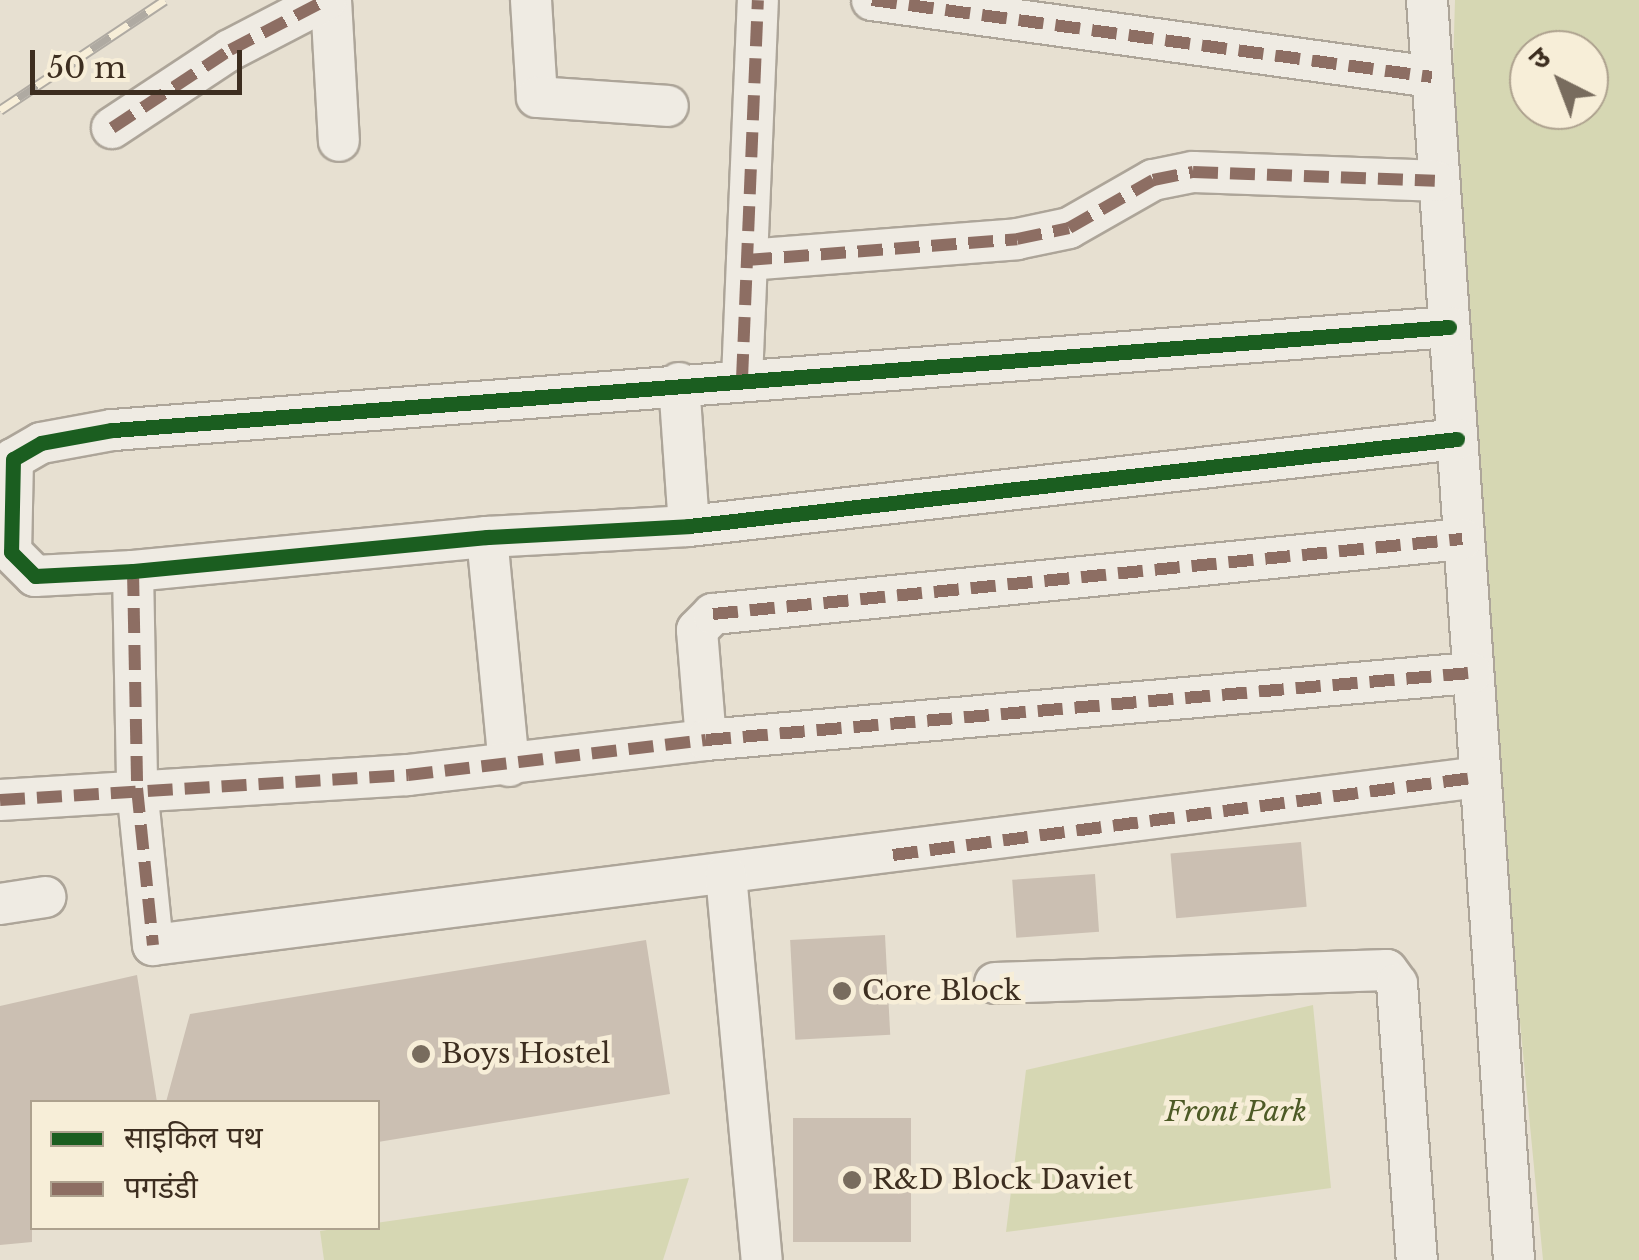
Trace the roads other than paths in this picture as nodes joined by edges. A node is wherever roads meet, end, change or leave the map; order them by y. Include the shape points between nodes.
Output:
1 (328, 0) edge
2 (531, 0) edge
3 (758, 0) edge
4 (872, 0) edge
5 (1427, 0) edge
6 (958, 7) edge
7 (1432, 77) junction
8 (668, 106) dead end
9 (112, 128) dead end
10 (339, 141) dead end
11 (1435, 180) junction
12 (747, 260) junction
13 (1449, 327) junction
14 (742, 379) junction
15 (680, 383) junction
16 (1456, 438) junction
17 (689, 526) junction
18 (488, 537) junction
19 (1462, 539) junction
20 (132, 570) junction
21 (1471, 674) junction
22 (706, 740) junction
23 (509, 766) junction
24 (1479, 778) junction
25 (138, 788) junction
26 (0, 800) edge
27 (726, 875) junction
28 (45, 897) dead end
29 (0, 904) edge
30 (995, 983) dead end
31 (762, 1260) edge
32 (1417, 1260) edge
33 (1514, 1260) edge

1 - 9 street via 230,50
1 - 10 street
2 - 8 street via 537,97
3 - 12 street
4 - 6 street
5 - 7 street
6 - 7 street
7 - 11 street
11 - 12 street via 1193,172 1152,180 1069,228 1017,240
11 - 13 street
12 - 14 street
13 - 14 street
13 - 16 street
14 - 15 street
15 - 17 street
15 - 20 street via 500,404 112,430 41,443 13,459 12,552 25,573
16 - 17 street
16 - 19 street
17 - 18 street
18 - 20 street
18 - 23 street
19 - 21 street
19 - 22 street via 713,614 697,630
20 - 25 street
21 - 22 street
21 - 24 street
22 - 23 street
23 - 25 street
24 - 27 street
24 - 33 street
25 - 26 street
25 - 27 street via 153,945
27 - 31 street
28 - 29 street
30 - 32 street via 1387,970 1398,984

